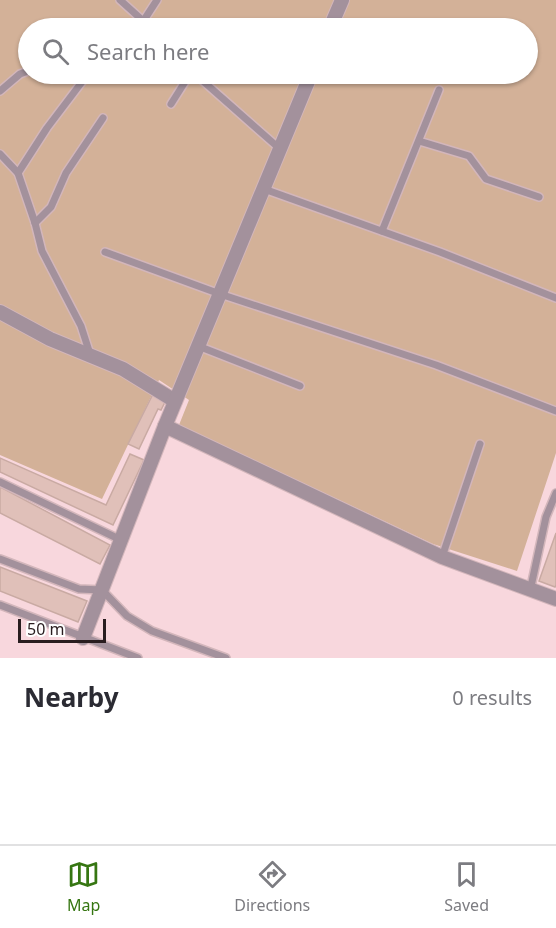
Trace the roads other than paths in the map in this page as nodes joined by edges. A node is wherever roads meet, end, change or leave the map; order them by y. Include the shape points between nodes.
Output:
1 (120, 0) edge
2 (157, 0) edge
3 (342, 0) edge
4 (142, 18) edge
5 (145, 18) edge
6 (334, 18) edge
7 (18, 76) edge
8 (80, 84) edge
9 (184, 84) edge
10 (206, 84) edge
11 (308, 84) edge
12 (439, 90) dead end
13 (0, 91) edge
14 (171, 104) dead end
15 (103, 118) dead end
16 (419, 141) junction
17 (280, 149) junction
18 (0, 154) edge
19 (18, 173) junction
20 (264, 189) junction
21 (539, 197) dead end
22 (35, 223) junction
23 (382, 231) junction
24 (105, 252) dead end
25 (220, 294) junction
26 (556, 298) edge
27 (0, 312) edge
28 (198, 346) junction
29 (91, 357) junction
30 (300, 386) dead end
31 (176, 401) junction
32 (556, 411) edge
33 (165, 426) junction
34 (480, 444) dead end
35 (0, 482) edge
36 (556, 493) edge
37 (121, 540) junction
38 (442, 557) junction
39 (0, 559) edge
40 (102, 590) junction
41 (530, 591) junction
42 (556, 599) edge
43 (0, 605) edge
44 (83, 638) junction
45 (138, 658) edge
46 (226, 658) edge

1 - 4 lane
2 - 5 lane
3 - 6 street
7 - 13 lane
8 - 19 lane
9 - 14 lane
10 - 17 lane
11 - 17 street
12 - 16 lane
15 - 22 lane via 66,173 51,207
16 - 21 lane via 469,156 486,179
16 - 23 lane
17 - 20 street
18 - 19 lane
19 - 22 lane
20 - 23 lane
20 - 25 street
22 - 29 lane via 42,251 81,326
23 - 26 lane
24 - 25 lane
25 - 28 street
25 - 32 lane via 436,365
27 - 29 street
28 - 30 lane
28 - 31 street
29 - 31 street via 123,369
31 - 33 street
33 - 37 street
33 - 38 street
34 - 38 lane
35 - 37 lane
36 - 41 lane via 546,517
37 - 40 street
38 - 41 street
39 - 40 lane via 79,589
40 - 44 street
40 - 46 lane via 128,616 152,631
41 - 42 street
43 - 44 lane
44 - 45 lane

